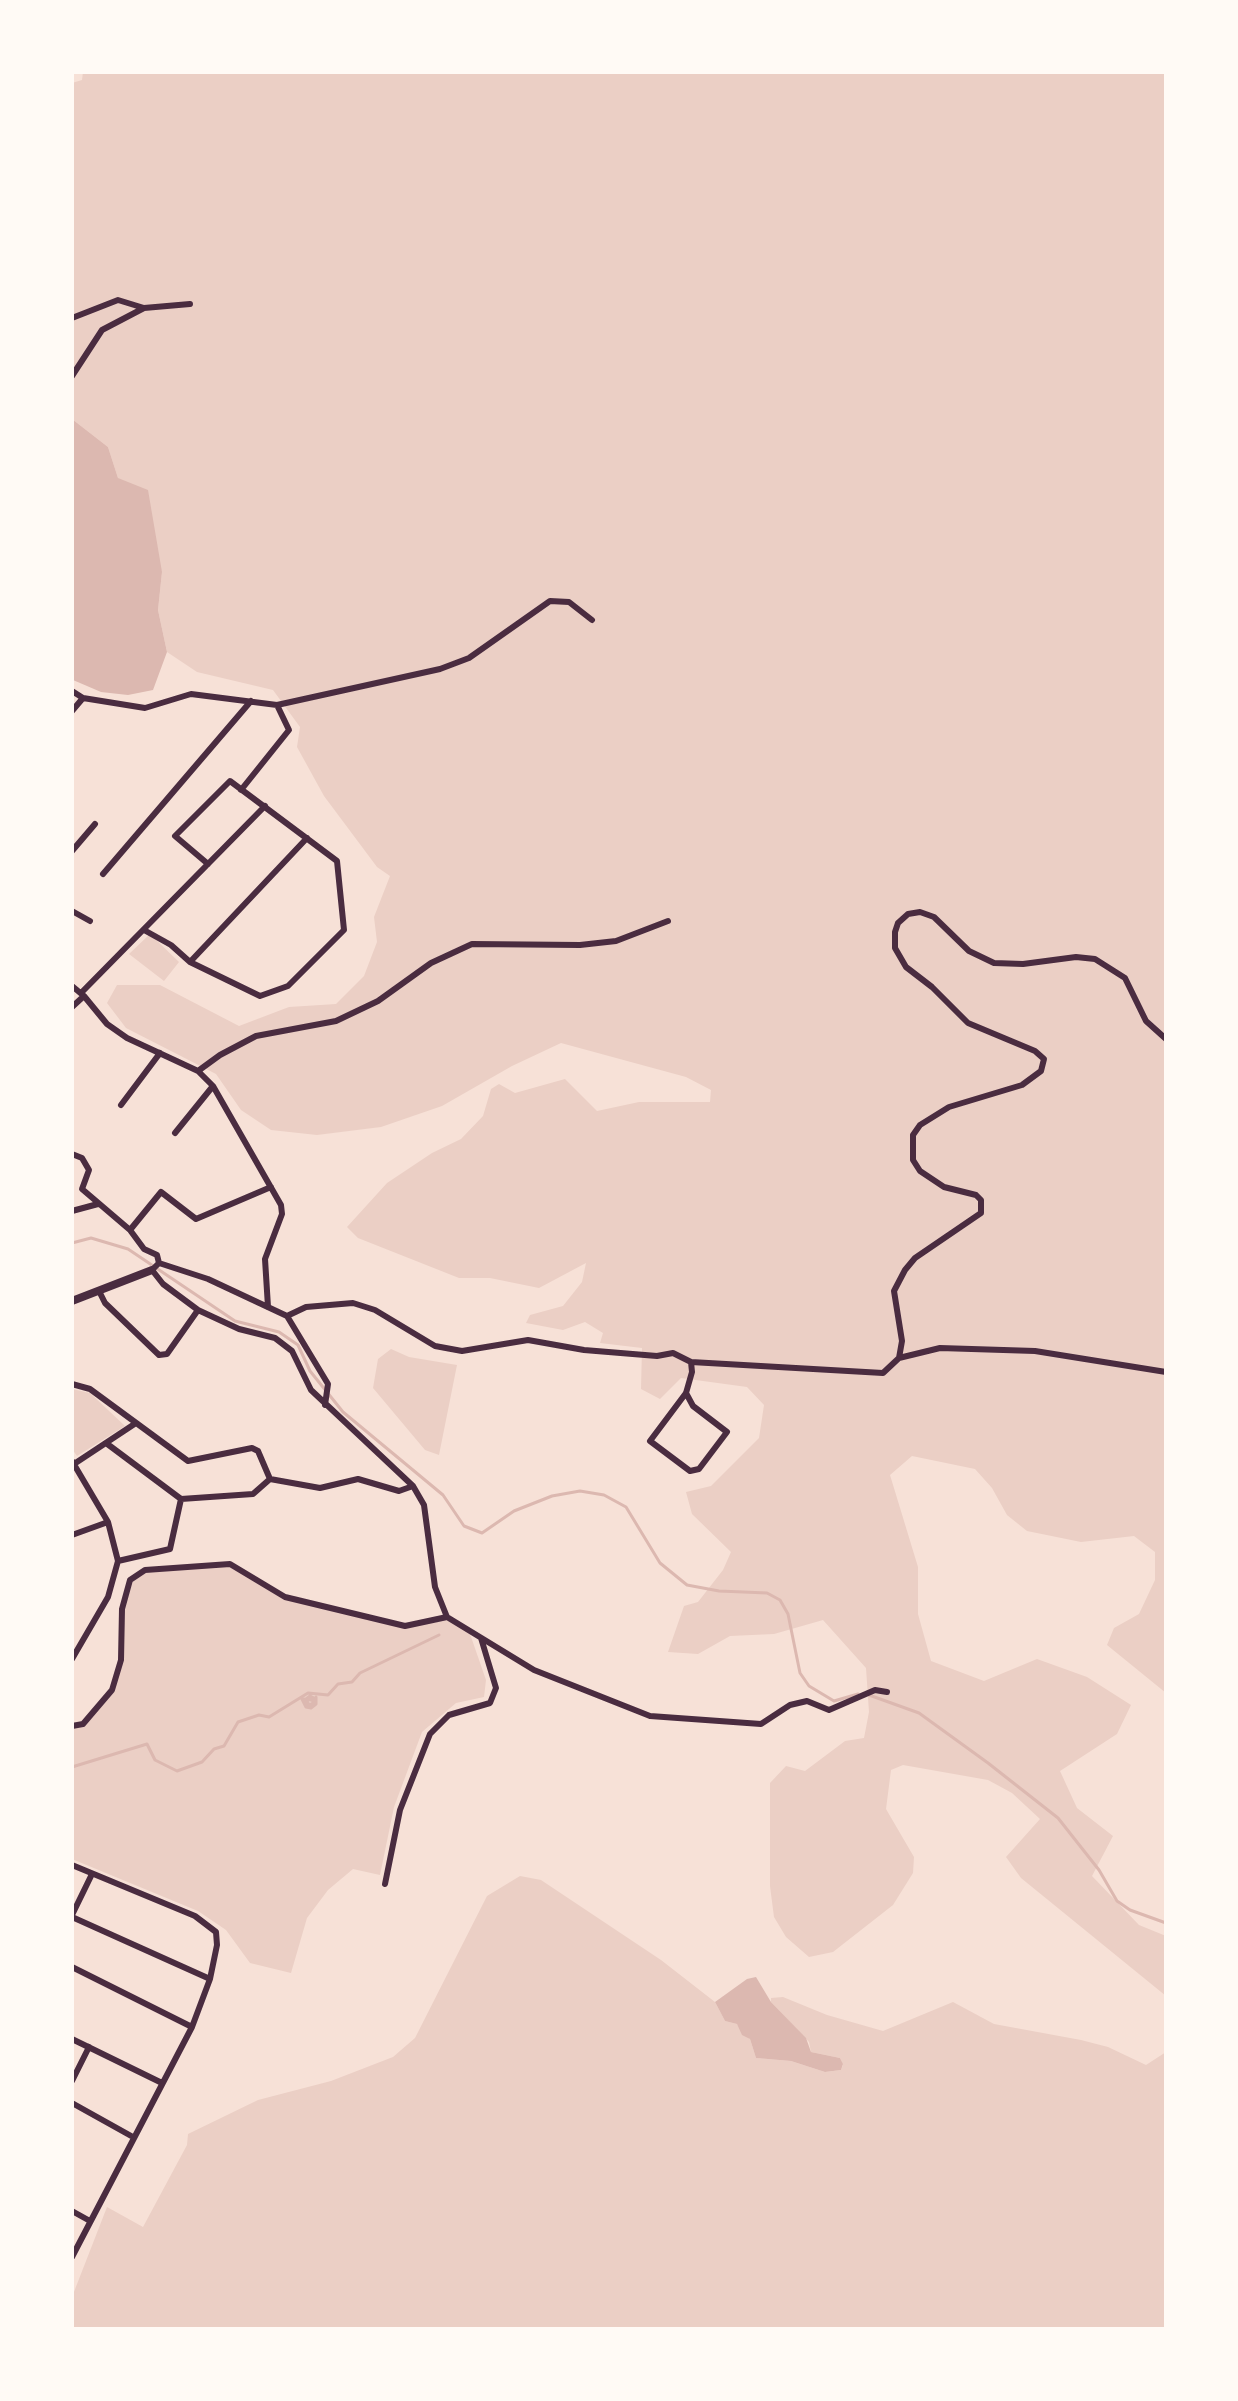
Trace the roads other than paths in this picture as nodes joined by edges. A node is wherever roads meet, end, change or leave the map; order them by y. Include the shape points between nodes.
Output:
1 (190, 304) dead end
2 (144, 308) junction
3 (72, 318) edge
4 (72, 376) edge
5 (592, 620) dead end
6 (72, 691) edge
7 (83, 698) junction
8 (251, 701) junction
9 (277, 705) junction
10 (72, 711) edge
11 (241, 790) junction
12 (265, 806) junction
13 (95, 824) dead end
14 (307, 838) junction
15 (72, 851) edge
16 (208, 864) junction
17 (103, 874) dead end
18 (72, 911) edge
19 (90, 921) dead end
20 (668, 921) dead end
21 (144, 930) junction
22 (190, 962) junction
23 (72, 986) edge
24 (83, 994) junction
25 (72, 1007) edge
26 (1166, 1039) edge
27 (160, 1053) junction
28 (198, 1071) junction
29 (213, 1086) junction
30 (121, 1105) dead end
31 (175, 1133) dead end
32 (72, 1154) edge
33 (271, 1187) junction
34 (98, 1204) junction
35 (72, 1211) edge
36 (130, 1230) junction
37 (156, 1266) junction
38 (100, 1293) junction
39 (72, 1301) edge
40 (268, 1307) junction
41 (198, 1310) junction
42 (287, 1316) junction
43 (899, 1358) junction
44 (691, 1362) junction
45 (1166, 1372) edge
46 (72, 1384) edge
47 (686, 1393) junction
48 (325, 1405) junction
49 (136, 1423) junction
50 (106, 1443) junction
51 (73, 1462) edge
52 (270, 1479) junction
53 (413, 1486) junction
54 (181, 1499) junction
55 (108, 1522) junction
56 (72, 1535) edge
57 (118, 1561) junction
58 (447, 1617) junction
59 (481, 1638) junction
60 (72, 1659) edge
61 (887, 1692) dead end
62 (72, 1726) edge
63 (72, 1865) edge
64 (92, 1874) junction
65 (385, 1884) dead end
66 (72, 1916) edge
67 (72, 1967) edge
68 (210, 1979) junction
69 (192, 2027) junction
70 (72, 2039) edge
71 (89, 2047) junction
72 (72, 2081) edge
73 (162, 2083) junction
74 (72, 2103) edge
75 (133, 2137) junction
76 (72, 2211) edge
77 (90, 2221) junction
78 (72, 2257) edge

1 - 2 street
2 - 3 street via 118,300
2 - 4 street via 102,330
5 - 9 street via 569,602 550,601 469,658
6 - 7 street
7 - 8 street via 145,708 191,694
7 - 10 street
8 - 9 street
8 - 17 street
9 - 11 street via 289,730
11 - 12 street
11 - 16 street via 230,781 175,836
12 - 14 street
12 - 16 street
13 - 15 street
14 - 22 street
14 - 22 street via 337,861 344,930 288,986 260,996
16 - 21 street
18 - 19 street
20 - 28 street via 616,941 592,944 472,944 336,1021 256,1036
21 - 22 street
21 - 24 street
23 - 24 street
24 - 25 street
24 - 27 street via 107,1024
26 - 43 street via 1146,1021 1125,978 1095,959 994,963 969,951 934,917 920,912 898,923 895,948 906,967 968,1023 1035,1051 1045,1065 1022,1085 940,1112 913,1135 913,1160 920,1171 944,1187 976,1195 983,1206 973,1222 915,1258 899,1282 894,1303 902,1341
27 - 28 street
27 - 30 street
28 - 29 street
29 - 31 street
29 - 33 street
32 - 34 street via 89,1170 82,1189
33 - 36 street via 196,1219 161,1192
33 - 40 street via 282,1214 265,1259
34 - 35 street
34 - 36 street
36 - 37 street via 144,1249 157,1255
37 - 38 street
37 - 40 street via 208,1279
37 - 41 street via 163,1284
38 - 39 street
38 - 41 street via 159,1355 167,1354
40 - 42 street
41 - 48 street via 275,1338 292,1351 311,1390
42 - 44 street via 306,1307 353,1303 375,1310 435,1346 462,1351 528,1340 584,1350 673,1353
42 - 48 street via 328,1384
43 - 44 street via 883,1373 870,1374
43 - 45 street via 940,1348 1035,1351
44 - 47 street
46 - 49 street via 90,1389
47 - 47 street via 693,1406 727,1432 699,1469 690,1471 650,1441
48 - 53 street
49 - 50 street
49 - 52 street via 188,1461 252,1448
50 - 51 street
50 - 54 street
51 - 55 street
52 - 53 street via 320,1488 358,1479 399,1491
52 - 54 street via 253,1494
53 - 58 street via 424,1505 435,1587
54 - 57 street via 170,1549
55 - 56 street
55 - 57 street
57 - 60 street via 108,1597
58 - 59 street
58 - 62 street via 405,1626 285,1597 230,1564 145,1570 130,1580 122,1609 121,1660 112,1690 83,1724
59 - 61 street via 534,1670 650,1716 761,1724 790,1705 807,1701 829,1710 875,1690
59 - 65 street via 496,1688 490,1703 449,1715 430,1734 400,1810
63 - 64 street
64 - 66 street
64 - 68 street via 195,1916 216,1932
66 - 68 street
67 - 69 street
68 - 69 street
69 - 73 street
70 - 71 street
71 - 72 street
71 - 73 street
73 - 75 street
74 - 75 street
75 - 77 street
76 - 77 street
77 - 78 street

